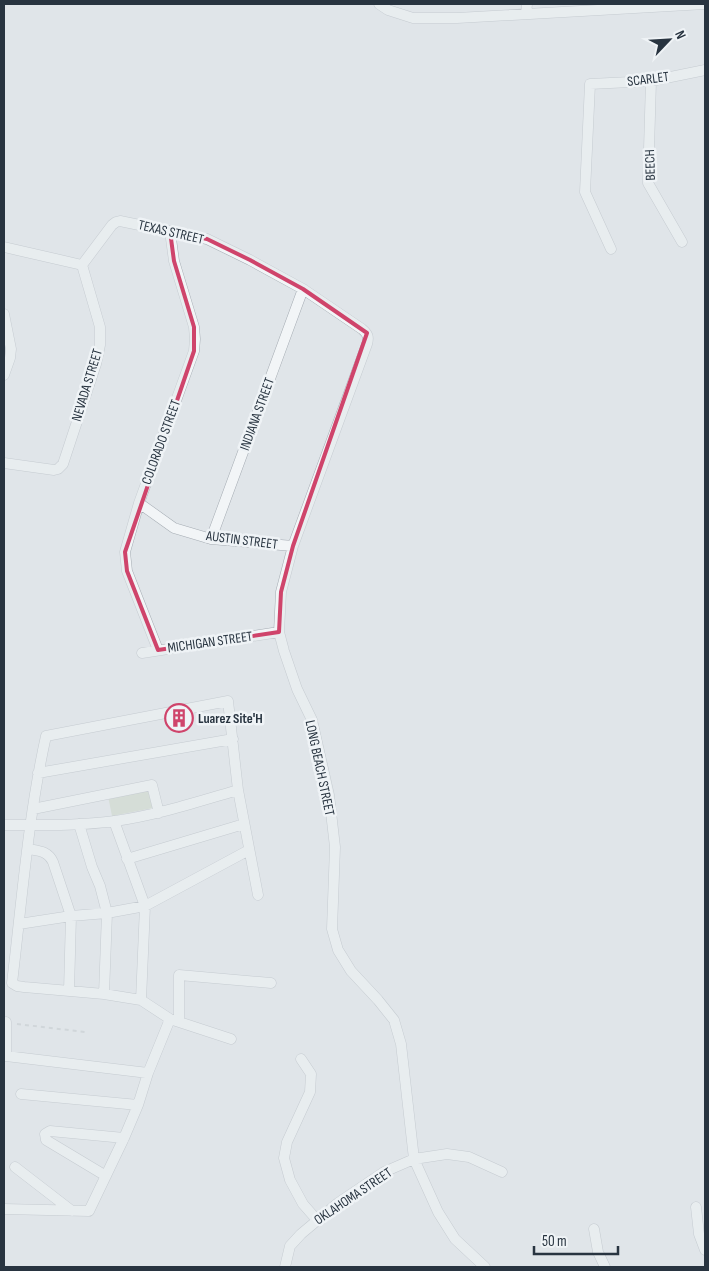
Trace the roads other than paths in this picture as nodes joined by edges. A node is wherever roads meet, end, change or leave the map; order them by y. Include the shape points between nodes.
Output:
1 (379, 4) edge
2 (705, 4) edge
3 (598, 7) edge
4 (527, 9) edge
5 (705, 70) edge
6 (650, 81) junction
7 (170, 231) junction
8 (682, 242) dead end
9 (4, 247) edge
10 (612, 249) dead end
11 (82, 265) junction
12 (303, 289) junction
13 (4, 314) edge
14 (367, 334) joint
15 (4, 375) edge
16 (4, 463) edge
17 (140, 503) junction
18 (211, 539) junction
19 (293, 546) junction
20 (279, 632) junction
21 (158, 650) junction
22 (142, 653) dead end
23 (233, 739) junction
24 (38, 773) junction
25 (238, 790) junction
26 (33, 808) junction
27 (159, 813) junction
28 (114, 821) junction
29 (79, 824) junction
30 (244, 824) junction
31 (4, 825) edge
32 (31, 825) junction
33 (28, 849) junction
34 (249, 850) junction
35 (127, 859) junction
36 (258, 894) dead end
37 (144, 906) junction
38 (107, 913) junction
39 (71, 916) junction
40 (19, 924) junction
41 (271, 983) dead end
42 (69, 991) junction
43 (104, 994) junction
44 (141, 1000) junction
45 (174, 1020) junction
46 (6, 1022) road end
47 (231, 1039) dead end
48 (301, 1059) dead end
49 (148, 1073) junction
50 (21, 1094) dead end
51 (138, 1105) junction
52 (124, 1138) junction
53 (414, 1160) junction
54 (15, 1167) dead end
55 (502, 1172) dead end
56 (106, 1176) junction
57 (696, 1207) dead end
58 (4, 1209) edge
59 (72, 1211) junction
60 (317, 1220) junction
61 (594, 1229) dead end
62 (705, 1250) edge
63 (285, 1267) edge
64 (485, 1267) edge
65 (605, 1267) edge

1 - 4 street via 413,18 457,18
2 - 3 street
3 - 4 street
5 - 6 street, SCARLET
6 - 8 street, BEECH via 648,183
6 - 10 street, SCARLET via 590,84 585,192
7 - 11 street, TEXAS STREET via 116,222
7 - 12 street, TEXAS STREET via 207,239
7 - 17 street, COLORADO STREET via 174,261 194,327 194,351
9 - 11 street
11 - 16 street, NEVADA STREET via 100,327 100,345 63,464 54,470
12 - 14 street, TEXAS STREET
12 - 18 street, INDIANA STREET
13 - 15 street via 12,349
14 - 19 street, LONG BEACH STREET via 367,344
17 - 18 street, AUSTIN STREET via 174,528
17 - 21 street, COLORADO STREET via 125,552 127,571
18 - 19 street, AUSTIN STREET
19 - 20 street, LONG BEACH STREET via 281,592
20 - 21 street, MICHIGAN STREET
20 - 53 street, LONG BEACH STREET via 297,688 312,720 329,795 335,847 332,929 338,950 351,971 394,1020 401,1044
21 - 22 street, MICHIGAN STREET
23 - 24 street
23 - 24 street via 228,701 46,736
23 - 25 street
24 - 26 street
25 - 27 street
25 - 30 street
26 - 27 street via 152,785
26 - 32 street
27 - 28 street
28 - 29 street
28 - 35 street
29 - 32 street
29 - 38 street
30 - 34 street
30 - 35 street
31 - 32 street
32 - 33 street
33 - 39 street via 50,856
33 - 40 street
34 - 36 street
34 - 37 street
35 - 37 street
37 - 38 street
37 - 44 street
38 - 39 street
38 - 43 street
39 - 40 street
39 - 42 street
40 - 42 street via 12,983
41 - 45 street via 180,975
42 - 43 street
43 - 44 street
44 - 45 street
45 - 47 street
45 - 49 street
46 - 49 street via 6,1056
48 - 60 street via 311,1074 310,1092 287,1142 284,1158 298,1196
49 - 51 street
50 - 51 street
51 - 52 street
52 - 56 street
52 - 56 street via 50,1131 45,1134 46,1140
53 - 55 street, OKLAHOMA STREET via 447,1154 469,1157
53 - 60 street, OKLAHOMA STREET via 384,1172
53 - 64 street, LONG BEACH STREET via 438,1212 456,1239
54 - 59 street
56 - 59 street via 89,1212
57 - 62 street via 699,1234
58 - 59 street
60 - 63 street, OKLAHOMA STREET via 290,1246
61 - 65 street via 598,1252

